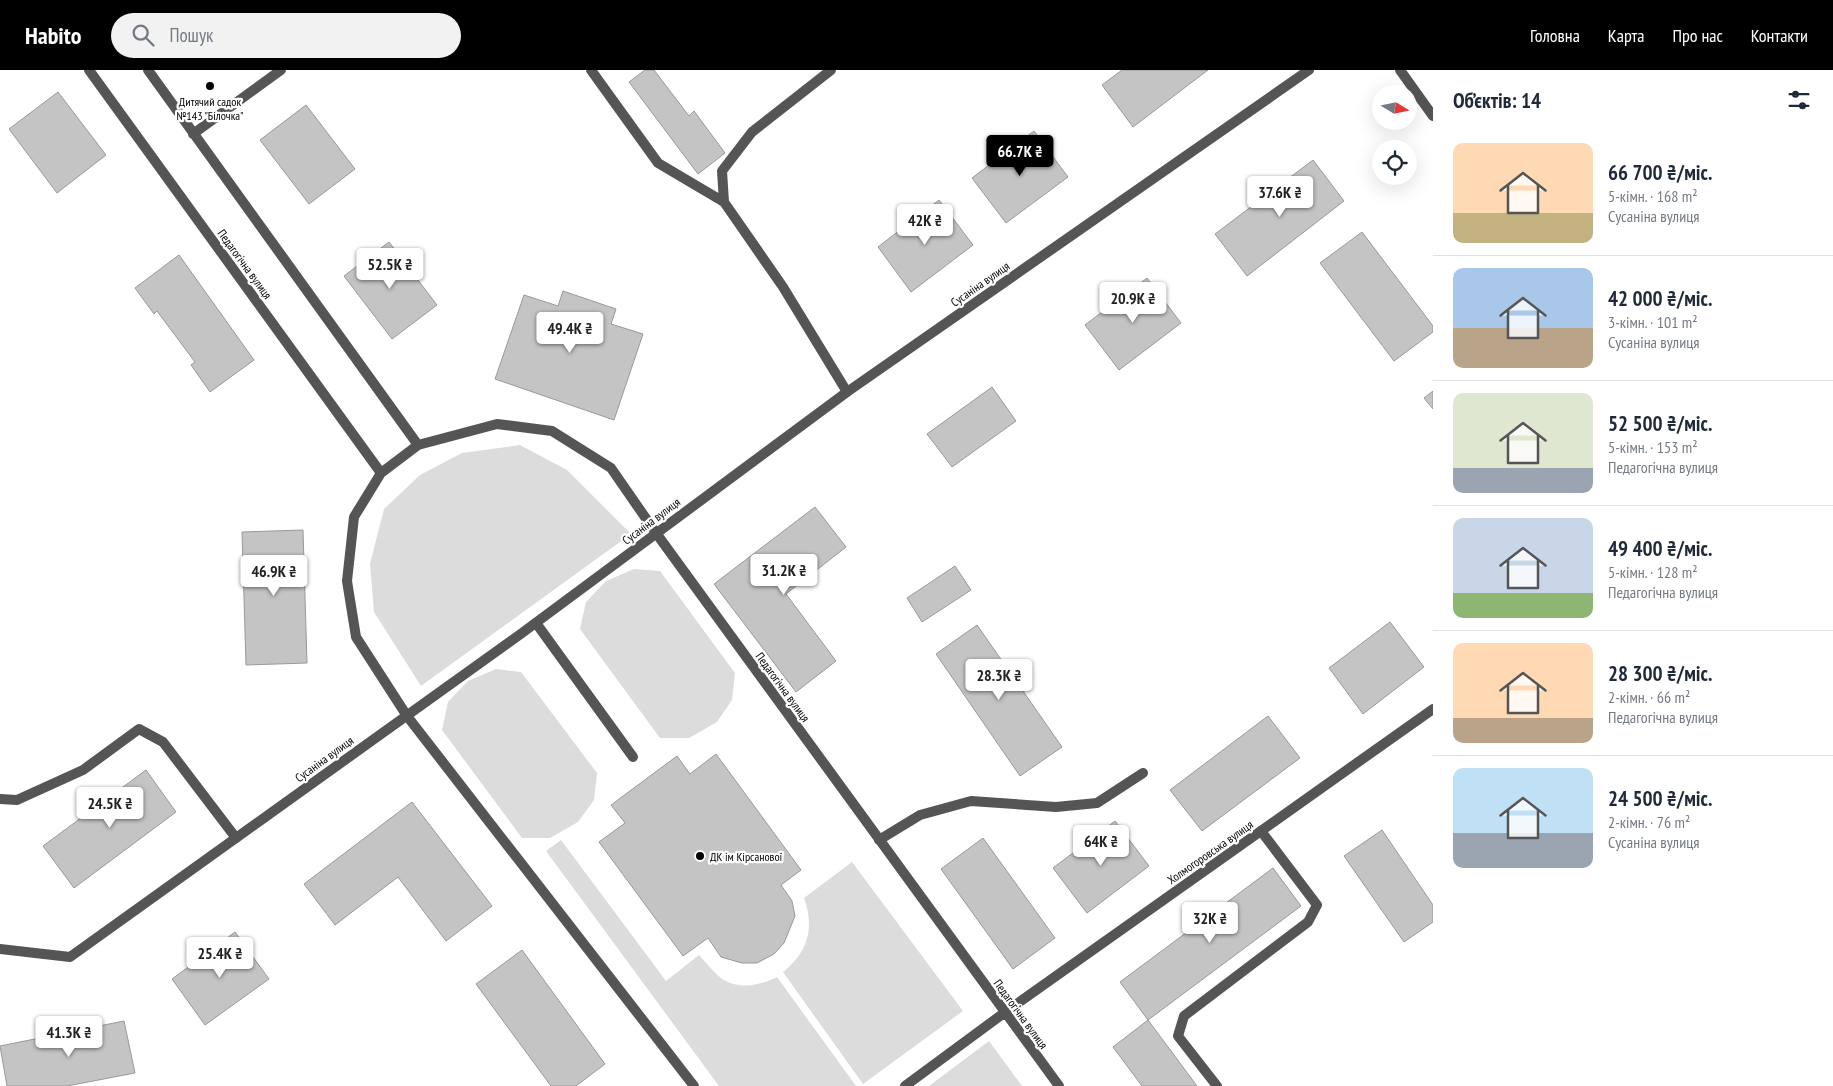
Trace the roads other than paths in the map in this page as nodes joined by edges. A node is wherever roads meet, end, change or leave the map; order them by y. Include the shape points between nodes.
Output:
1 (89, 70) edge
2 (148, 70) edge
3 (282, 70) edge
4 (590, 70) edge
5 (831, 70) edge
6 (1309, 70) edge
7 (1400, 70) edge
8 (1433, 116) edge
9 (193, 134) junction
10 (724, 202) junction
11 (847, 392) junction
12 (418, 445) junction
13 (381, 473) junction
14 (656, 533) junction
15 (536, 623) junction
16 (1433, 709) edge
17 (407, 716) junction
18 (633, 756) dead end
19 (1143, 773) dead end
20 (0, 799) edge
21 (1261, 831) junction
22 (236, 838) junction
23 (879, 840) junction
24 (0, 949) edge
25 (1004, 1013) junction
26 (694, 1086) edge
27 (904, 1086) edge
28 (1058, 1086) edge
29 (1216, 1086) edge

1 - 13 street, Педагогічна вулиця
2 - 9 street
3 - 9 street
4 - 10 street via 658,163
5 - 10 street via 752,132 722,170
6 - 11 street, Сусаніна вулиця
7 - 8 street
9 - 12 street
10 - 11 street via 783,287
11 - 14 street, Сусаніна вулиця
12 - 13 street, Педагогічна вулиця
12 - 14 street, Педагогічна вулиця via 497,424 552,431 612,468
13 - 17 street, Педагогічна вулиця via 354,517 347,581 356,637
14 - 15 street, Сусаніна вулиця
14 - 23 street, Педагогічна вулиця
15 - 17 street, Сусаніна вулиця
15 - 18 street
16 - 21 street, Холмогоровська вулиця
17 - 22 street, Сусаніна вулиця
17 - 26 street, Педагогічна вулиця
19 - 23 street via 1097,802 1056,807 971,801 920,815
20 - 22 street via 17,800 83,770 139,729 163,742
21 - 25 street, Холмогоровська вулиця
21 - 29 street via 1317,906 1308,922 1184,1016 1178,1036
22 - 24 street, Сусаніна вулиця via 70,957
23 - 25 street, Педагогічна вулиця
25 - 27 street, Холмогоровська вулиця
25 - 28 street, Педагогічна вулиця

